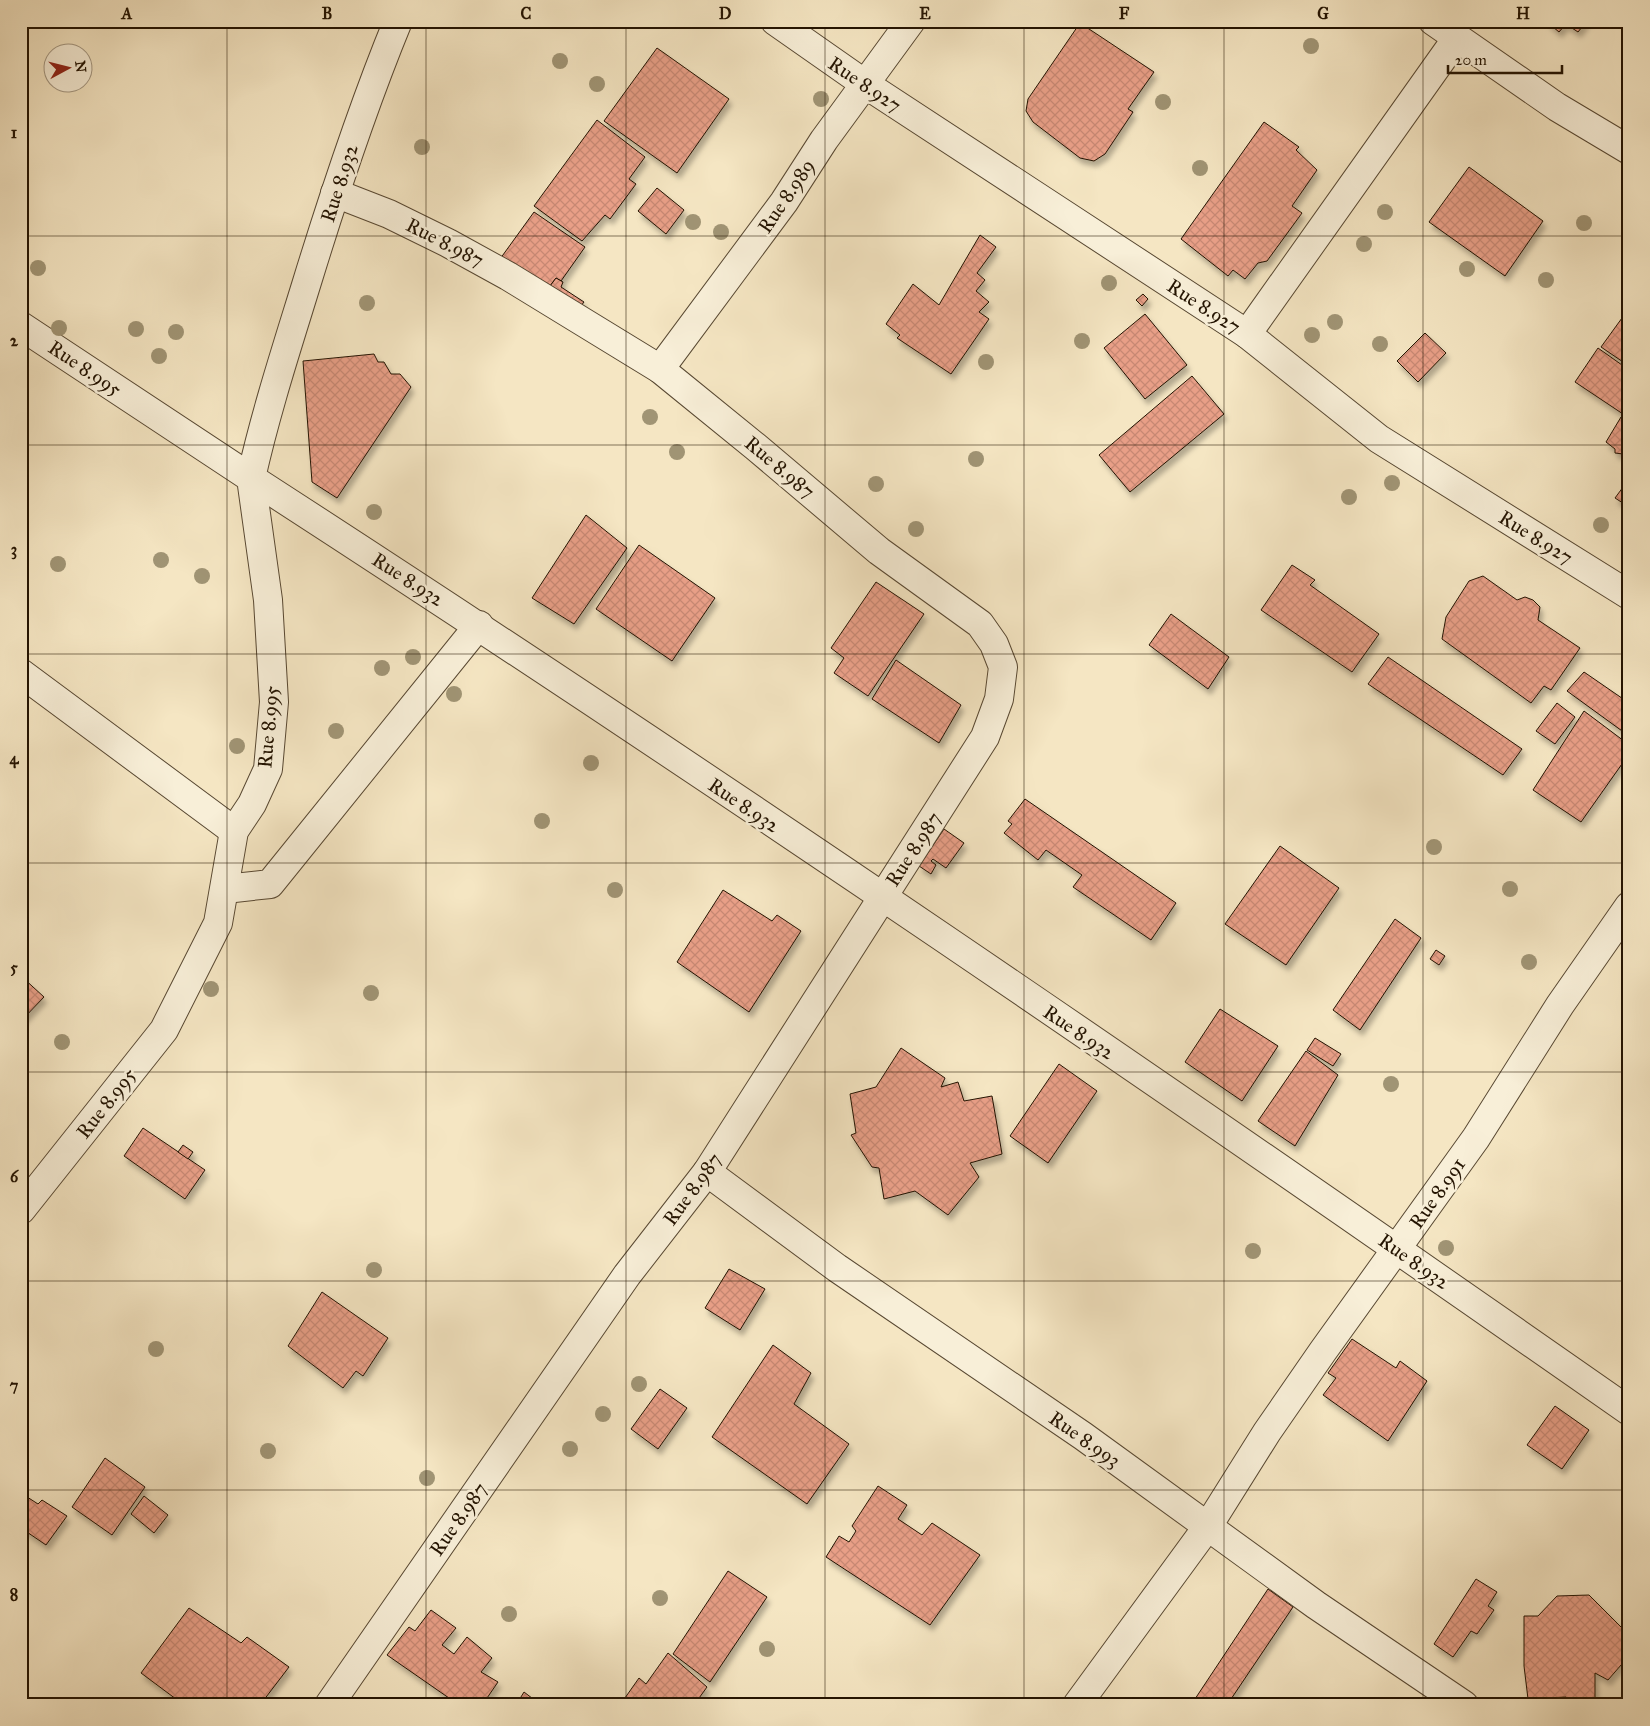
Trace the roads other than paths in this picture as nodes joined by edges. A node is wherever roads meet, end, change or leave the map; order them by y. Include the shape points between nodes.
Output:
1 (398, 21) edge
2 (775, 21) edge
3 (911, 21) edge
4 (1433, 21) edge
5 (1457, 38) junction
6 (865, 84) junction
7 (1629, 150) edge
8 (335, 193) junction
9 (21, 326) edge
10 (1246, 334) junction
11 (660, 369) junction
12 (250, 478) junction
13 (1629, 595) edge
14 (478, 625) junction
15 (21, 673) edge
16 (234, 831) junction
17 (225, 889) junction
18 (882, 898) junction
19 (1629, 906) edge
20 (707, 1172) junction
21 (21, 1210) edge
22 (1397, 1249) junction
23 (1629, 1412) edge
24 (1208, 1526) junction
25 (329, 1705) edge
26 (1077, 1705) edge
27 (1464, 1705) edge

1 - 8 street, Rue 8.932 via 372,84
2 - 6 street, Rue 8.927
3 - 6 street, Rue 8.989
4 - 5 street
5 - 7 street via 1557,107
5 - 10 street
6 - 10 street, Rue 8.927
6 - 11 street, Rue 8.989 via 784,202
8 - 11 street, Rue 8.987 via 389,214 448,243
8 - 12 street, Rue 8.932 via 265,416
9 - 12 street, Rue 8.995
10 - 13 street, Rue 8.927 via 1379,439
11 - 18 street, Rue 8.987 via 879,552 980,624 994,644 1003,667 1000,699 985,736
12 - 14 street, Rue 8.932
12 - 16 street, Rue 8.995 via 268,600 274,702 268,769 252,804
14 - 17 street via 270,884
14 - 18 street, Rue 8.932
15 - 16 street
16 - 17 street, Rue 8.995
17 - 21 street, Rue 8.995 via 218,923 164,1030
18 - 20 street, Rue 8.987
18 - 22 street, Rue 8.932
19 - 22 street, Rue 8.991 via 1560,1005 1476,1138
20 - 24 street, Rue 8.993 via 837,1268 1083,1436
20 - 25 street, Rue 8.987 via 627,1275
22 - 23 street, Rue 8.932
22 - 24 street, Rue 8.991 via 1267,1432
24 - 26 street, Rue 8.991
24 - 27 street, Rue 8.993 via 1316,1605

